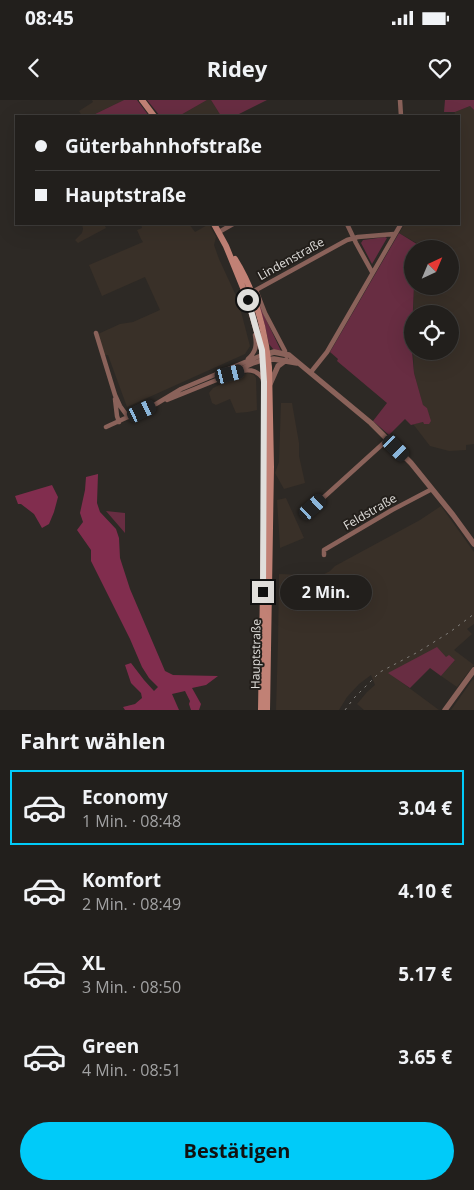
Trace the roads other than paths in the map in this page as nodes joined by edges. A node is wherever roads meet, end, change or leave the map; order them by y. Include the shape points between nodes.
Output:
1 (142, 100) edge
2 (400, 100) edge
3 (153, 115) edge
4 (401, 115) edge
5 (214, 225) edge
6 (231, 225) edge
7 (348, 225) edge
8 (400, 225) edge
9 (218, 232) junction
10 (394, 234) junction
11 (354, 238) junction
12 (226, 246) junction
13 (372, 272) junction
14 (253, 318) junction
15 (96, 333) dead end
16 (265, 357) junction
17 (285, 357) junction
18 (242, 363) junction
19 (311, 372) junction
20 (230, 374) junction
21 (267, 383) junction
22 (115, 395) junction
23 (156, 404) junction
24 (128, 417) junction
25 (119, 422) junction
26 (106, 427) dead end
27 (387, 440) junction
28 (432, 489) junction
29 (313, 507) dead end
30 (474, 544) edge
31 (324, 556) dead end
32 (474, 670) edge
33 (261, 710) edge
34 (267, 710) edge
35 (445, 710) edge

1 - 3 main road
2 - 4 street
5 - 9 main road
6 - 9 street
7 - 11 street
8 - 10 street
9 - 12 main road
10 - 11 street, Lindenstraße
10 - 13 street
11 - 13 street
11 - 17 street, Lindenstraße via 256,290
12 - 14 main road
12 - 16 main road via 249,288 262,323
13 - 19 street
14 - 16 main road
14 - 18 street via 256,348
15 - 22 street
16 - 17 street
16 - 18 street
16 - 20 street
16 - 21 main road, Hauptstraße
17 - 19 street via 289,355
17 - 21 street
18 - 23 street
19 - 27 street
20 - 21 street via 253,370
20 - 23 street
21 - 33 main road, Hauptstraße
21 - 34 main road, Hauptstraße via 271,467
22 - 24 street
22 - 25 street
23 - 24 street
24 - 25 street
25 - 26 street
27 - 28 street
27 - 29 street
28 - 30 street
28 - 31 street, Feldstraße via 324,550
32 - 35 street

